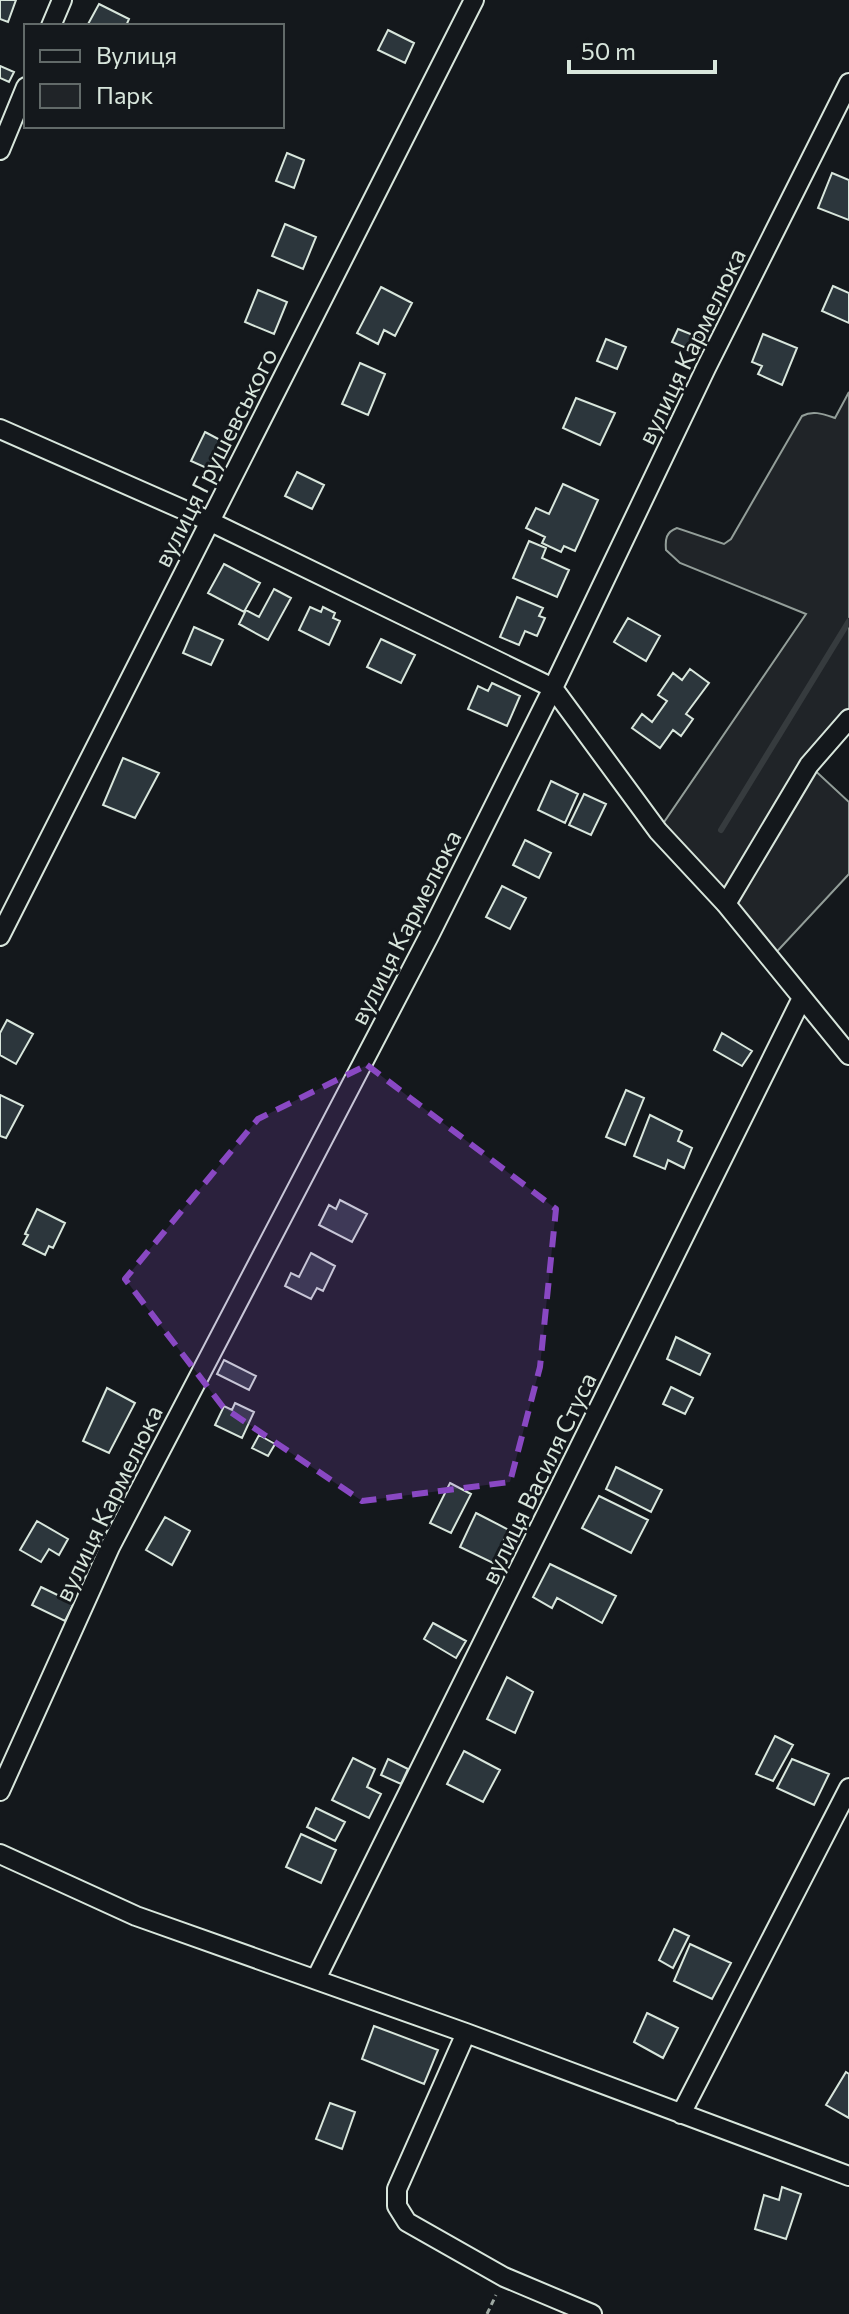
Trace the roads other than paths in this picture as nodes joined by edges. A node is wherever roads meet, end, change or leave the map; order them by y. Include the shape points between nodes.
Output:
1 (62, 0) edge
2 (474, 0) edge
3 (52, 24) edge
4 (849, 83) edge
5 (24, 92) edge
6 (0, 150) edge
7 (0, 429) edge
8 (209, 521) junction
9 (553, 688) junction
10 (849, 719) edge
11 (726, 904) junction
12 (0, 936) edge
13 (802, 998) junction
14 (849, 1055) edge
15 (849, 1788) edge
16 (0, 1791) edge
17 (0, 1854) edge
18 (316, 1979) junction
19 (466, 2033) junction
20 (681, 2114) junction
21 (849, 2176) edge
22 (592, 2314) edge

1 - 3 street
2 - 8 street, вулиця Грушевського
4 - 9 street, вулиця Кармелюка
5 - 6 street
7 - 8 street
8 - 9 street
8 - 12 street, вулиця Грушевського
9 - 11 street via 658,831
9 - 16 street, вулиця Кармелюка via 110,1547
10 - 11 street via 809,765
11 - 13 street
13 - 14 street
13 - 18 street, вулиця Василя Стуса
15 - 20 street
17 - 18 street via 136,1916
18 - 19 street
19 - 20 street
19 - 22 street via 397,2189 397,2206 407,2222 504,2277
20 - 21 street

